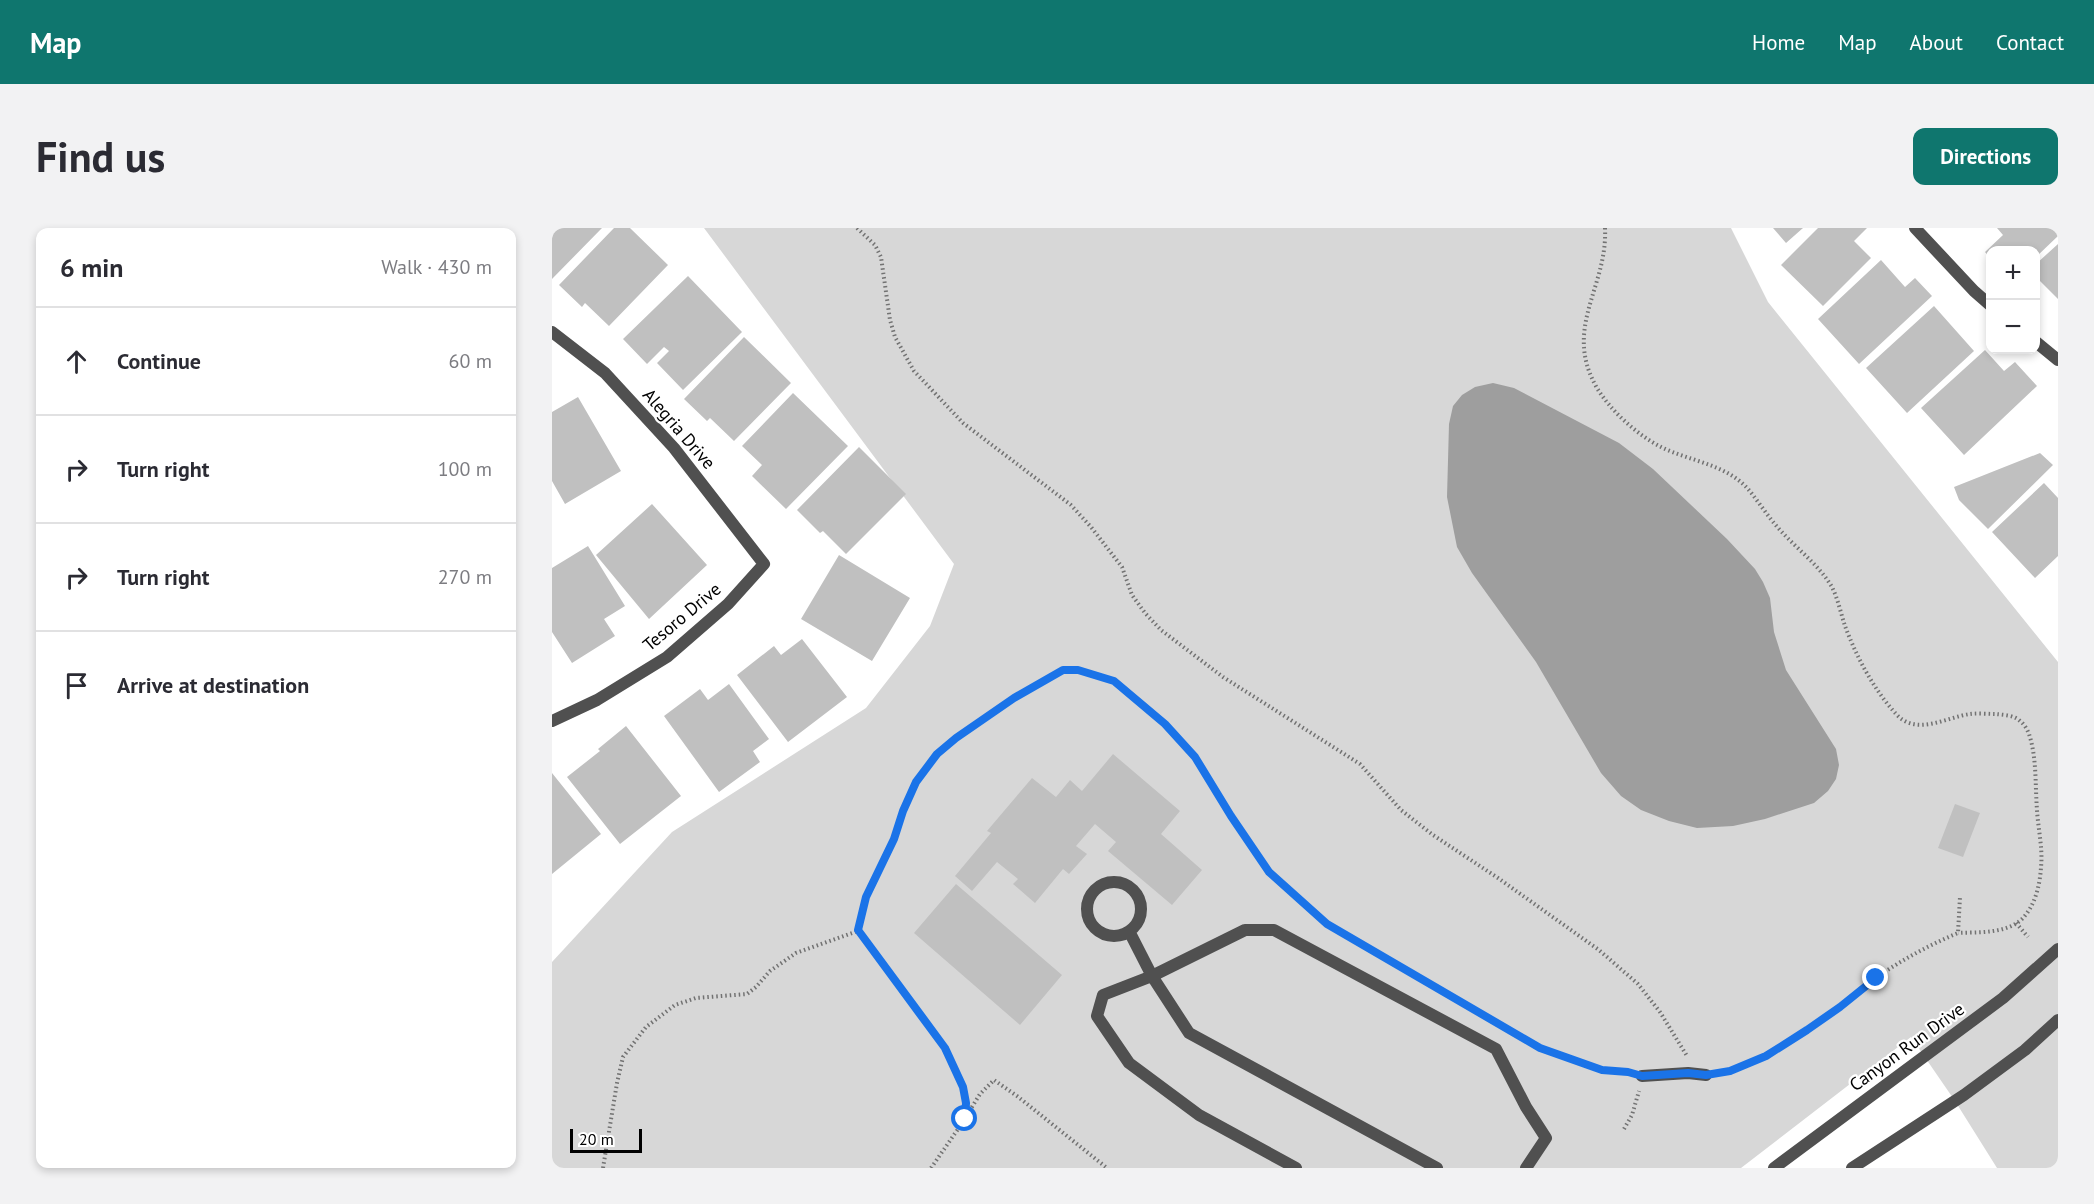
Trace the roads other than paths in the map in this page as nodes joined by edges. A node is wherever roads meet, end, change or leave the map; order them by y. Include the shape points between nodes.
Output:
1 (1915, 228) edge
2 (1986, 302) edge
3 (552, 332) edge
4 (2040, 345) edge
5 (2058, 360) edge
6 (764, 564) joint
7 (552, 721) edge
8 (1129, 931) junction
9 (2058, 949) edge
10 (1152, 976) junction
11 (2058, 1020) edge
12 (1706, 1075) road end
13 (1642, 1076) road end
14 (1296, 1168) edge
15 (1437, 1168) edge
16 (1526, 1168) edge
17 (1774, 1168) edge
18 (1852, 1168) edge

1 - 2 street
3 - 6 street, Alegria Drive via 605,373 666,439
4 - 5 street
6 - 7 street, Tesoro Drive via 728,604 667,657 597,700
8 - 8 street via 1140,918 1136,892 1113,882 1097,888 1088,903 1095,927 1111,935
8 - 10 street
9 - 17 street, Canyon Run Drive via 2003,998
10 - 14 street via 1103,995 1097,1016 1129,1063 1199,1114
10 - 15 street via 1189,1033
10 - 16 street via 1245,930 1274,930 1496,1049 1546,1138
11 - 18 street via 1964,1095
12 - 13 street

